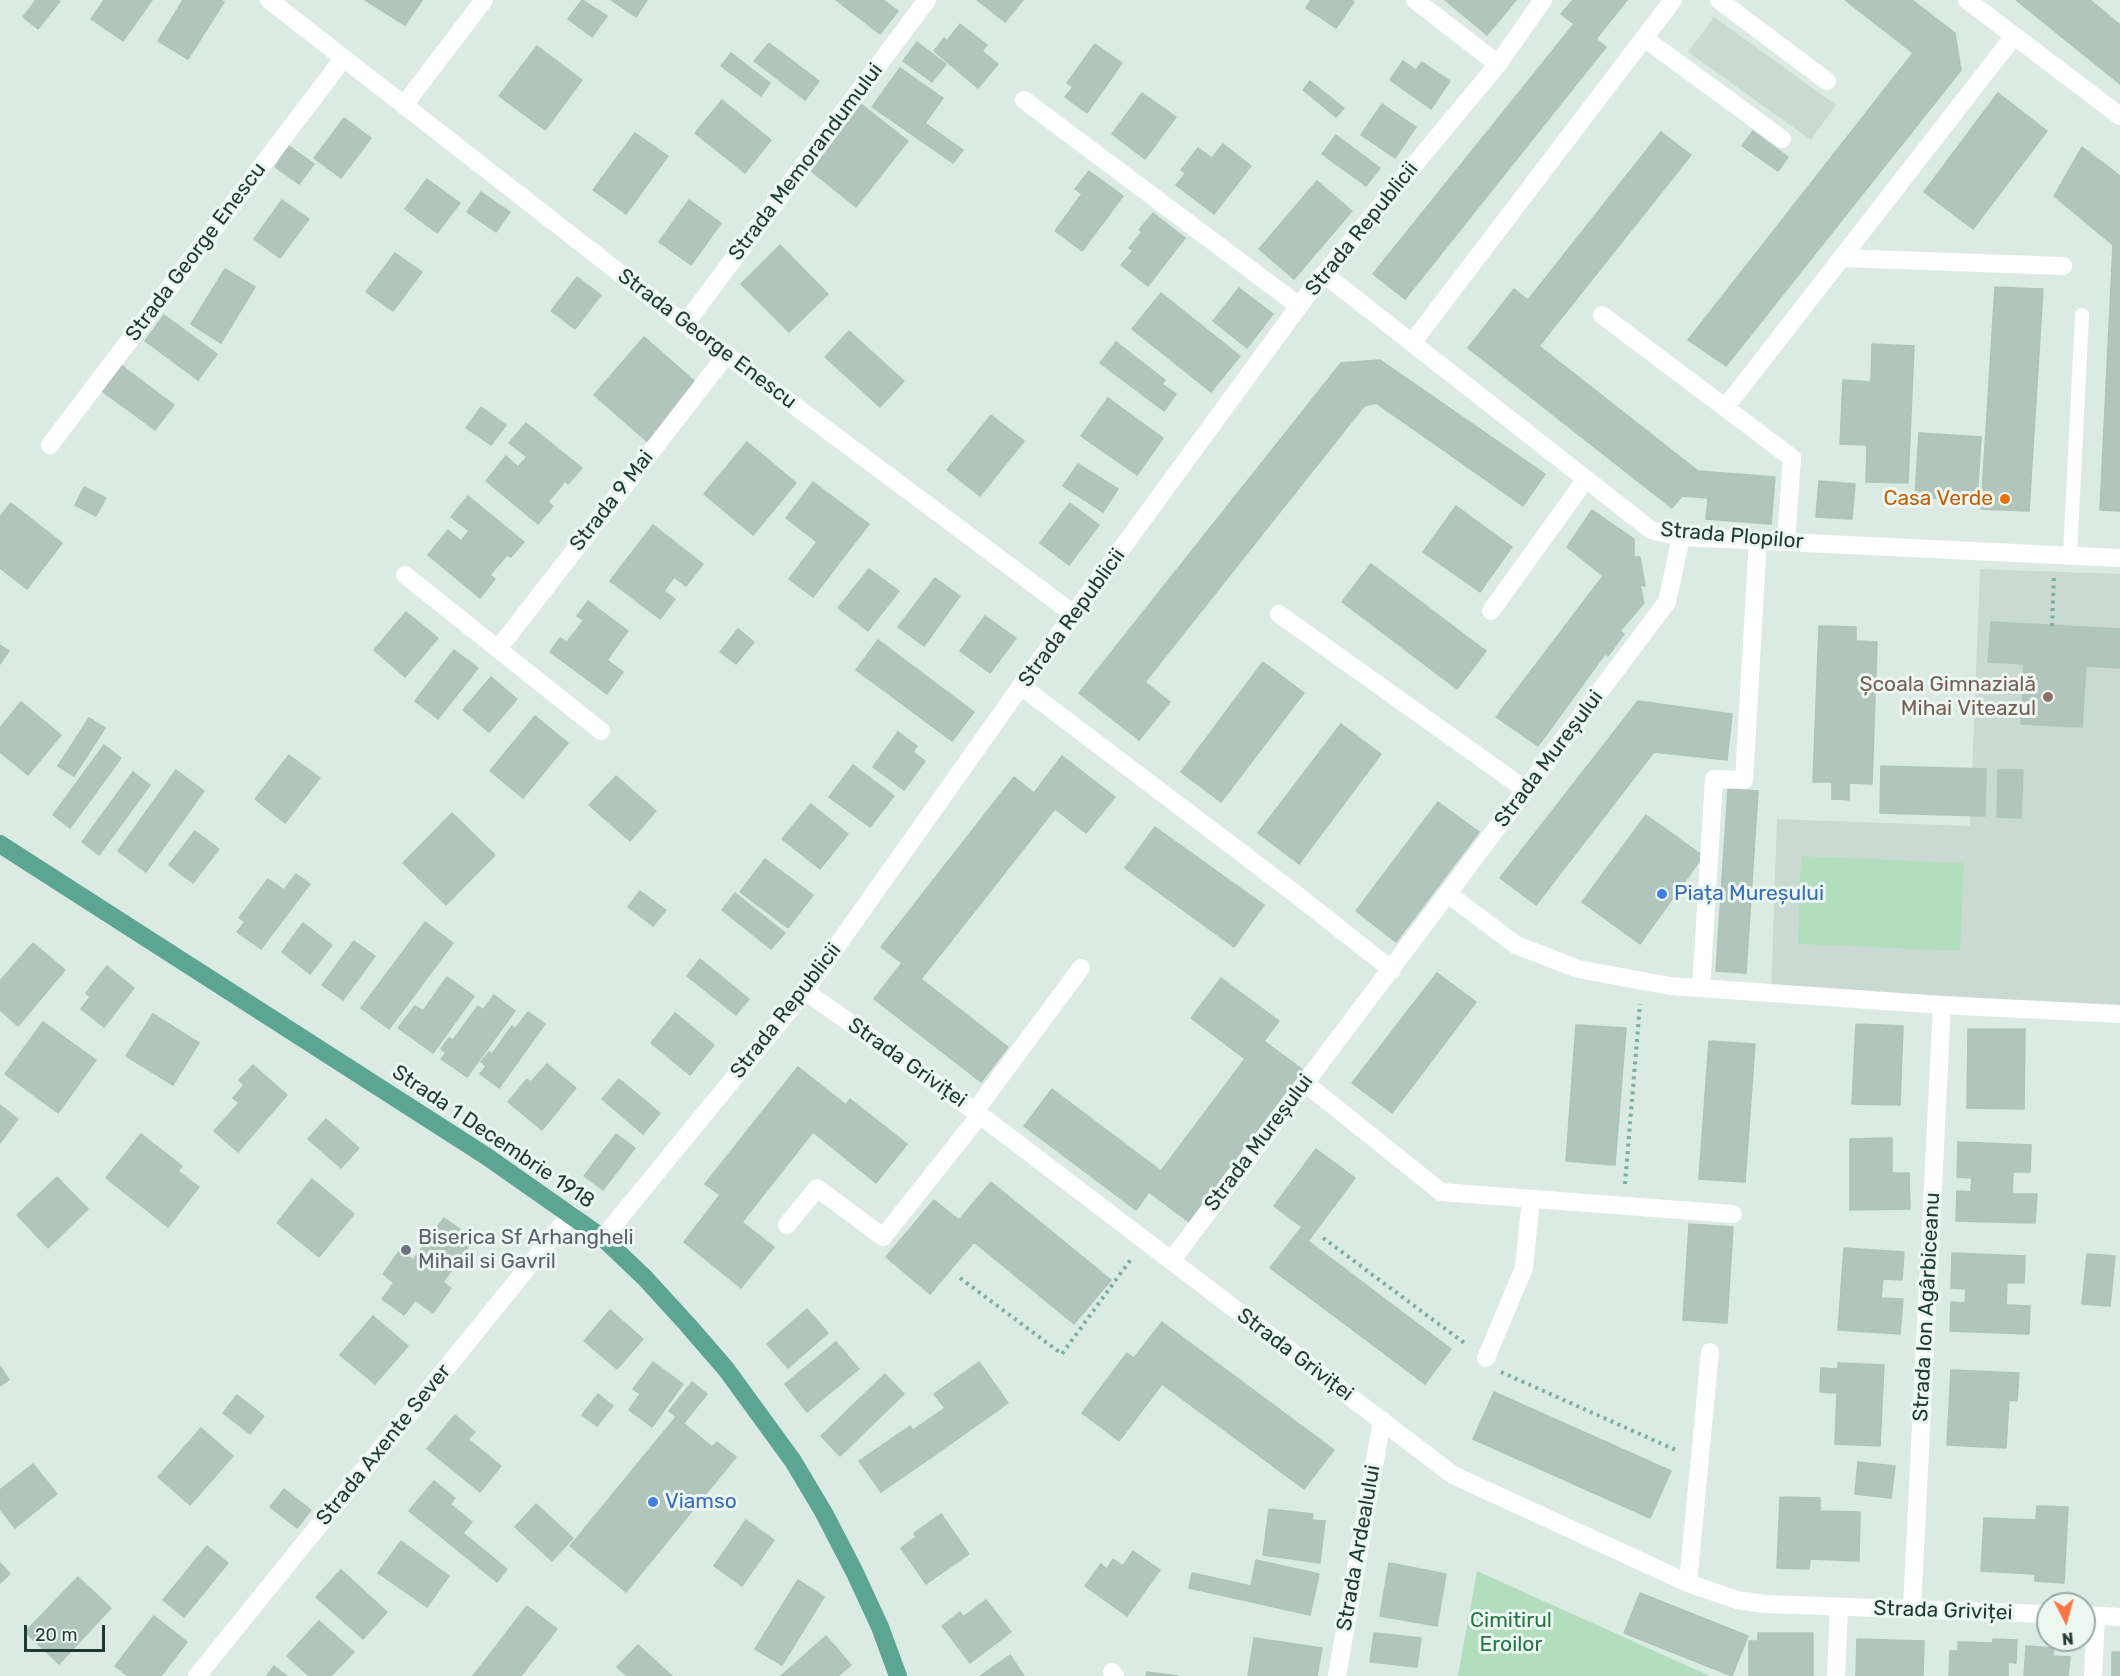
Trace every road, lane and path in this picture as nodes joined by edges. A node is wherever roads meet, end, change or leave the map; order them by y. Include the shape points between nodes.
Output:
1 (269, 0) edge
2 (484, 0) edge
3 (927, 0) edge
4 (1415, 0) edge
5 (1543, 0) edge
6 (1673, 0) edge
7 (1719, 0) edge
8 (1967, 0) edge
9 (2014, 36) junction
10 (1644, 38) junction
11 (343, 58) junction
12 (1498, 64) junction
13 (1827, 81) dead end
14 (1024, 100) dead end
15 (404, 105) junction
16 (2120, 116) edge
17 (1782, 139) dead end
18 (1842, 258) junction
19 (2063, 266) dead end
20 (1324, 274) junction
21 (1299, 306) junction
22 (1602, 315) dead end
23 (2082, 315) dead end
24 (685, 324) junction
25 (1412, 343) junction
26 (727, 354) junction
27 (1725, 408) junction
28 (50, 445) dead end
29 (1586, 479) junction
30 (1682, 537) junction
31 (1758, 540) junction
32 (1786, 542) junction
33 (2063, 555) junction
34 (2120, 558) edge
35 (405, 575) dead end
36 (1491, 611) dead end
37 (1279, 614) dead end
38 (1075, 615) junction
39 (2052, 626) dead end
40 (498, 649) junction
41 (1021, 686) junction
42 (601, 731) dead end
43 (1526, 790) junction
44 (0, 844) edge
45 (1448, 894) junction
46 (1082, 968) dead end
47 (1392, 970) junction
48 (1642, 981) junction
49 (1701, 988) junction
50 (805, 991) junction
51 (1942, 1005) junction
52 (2120, 1014) edge
53 (1305, 1083) junction
54 (977, 1113) junction
55 (1531, 1199) junction
56 (1624, 1206) junction
57 (571, 1214) junction
58 (1733, 1214) dead end
59 (788, 1225) dead end
60 (603, 1238) junction
61 (1145, 1240) junction
62 (1171, 1261) junction
63 (960, 1278) dead end
64 (1710, 1352) dead end
65 (1486, 1359) dead end
66 (1382, 1420) junction
67 (1688, 1583) junction
68 (1839, 1607) junction
69 (1912, 1609) junction
70 (2036, 1614) edge
71 (2096, 1616) edge
72 (2120, 1617) edge
73 (2092, 1652) edge
74 (197, 1676) edge
75 (898, 1676) edge
76 (1337, 1676) edge
77 (1836, 1676) edge
78 (2093, 1676) edge

1 - 11 street, Strada George Enescu
2 - 15 street
3 - 24 street, Strada Memorandumului
4 - 12 street
5 - 12 street, Strada Republicii
6 - 10 street
7 - 13 street
8 - 9 street
9 - 16 street
9 - 18 street
10 - 17 street
10 - 25 street
11 - 15 street, Strada George Enescu
11 - 28 street, Strada George Enescu
12 - 20 street, Strada Republicii
14 - 21 street
15 - 24 street, Strada George Enescu
18 - 19 street
18 - 27 street
20 - 21 street, Strada Republicii
20 - 25 street, Strada Plopilor
21 - 38 street, Strada Republicii
22 - 27 street
23 - 33 lane
24 - 26 street, Strada George Enescu
25 - 29 street, Strada Plopilor
26 - 38 street, Strada George Enescu
26 - 40 street, Strada 9 Mai
27 - 32 street via 1792,458
29 - 30 street, Strada Plopilor via 1652,530
29 - 36 street
30 - 31 street, Strada Plopilor
30 - 43 street, Strada Mureșului via 1667,602
31 - 32 street, Strada Plopilor
31 - 49 street via 1744,780 1714,778
32 - 33 street, Strada Plopilor
33 - 34 street, Strada Plopilor
33 - 39 path
35 - 40 street
37 - 43 street
38 - 41 street, Strada Republicii
40 - 42 street
41 - 47 street
41 - 50 street, Strada Republicii
43 - 45 street, Strada Mureșului
44 - 57 main road, Strada 1 Decembrie 1918
45 - 47 street, Strada Mureșului
45 - 48 street via 1516,945 1578,969
46 - 54 street
47 - 53 street, Strada Mureșului
48 - 49 street
48 - 56 path
49 - 51 street
50 - 54 street, Strada Griviței
50 - 60 street, Strada Republicii
51 - 52 street
51 - 69 street, Strada Ion Agârbiceanu
53 - 55 street via 1441,1192
53 - 62 street, Strada Mureșului
54 - 59 street via 883,1237 817,1188
54 - 61 street, Strada Griviței
55 - 56 street
55 - 65 street via 1524,1268
56 - 58 street
57 - 60 main road, Strada 1 Decembrie 1918
57 - 74 street, Strada Axente Sever
60 - 75 main road, Strada 1 Decembrie 1918 via 645,1278 726,1369 793,1461 855,1573
61 - 62 street, Strada Griviței
61 - 63 path via 1062,1354
62 - 66 street, Strada Griviței
64 - 67 street
66 - 67 street, Strada Griviței via 1453,1474
66 - 76 street, Strada Ardealului
67 - 68 street, Strada Griviței via 1737,1600
68 - 69 street, Strada Griviței
68 - 77 street
69 - 70 street, Strada Griviței
71 - 72 street
73 - 78 street

